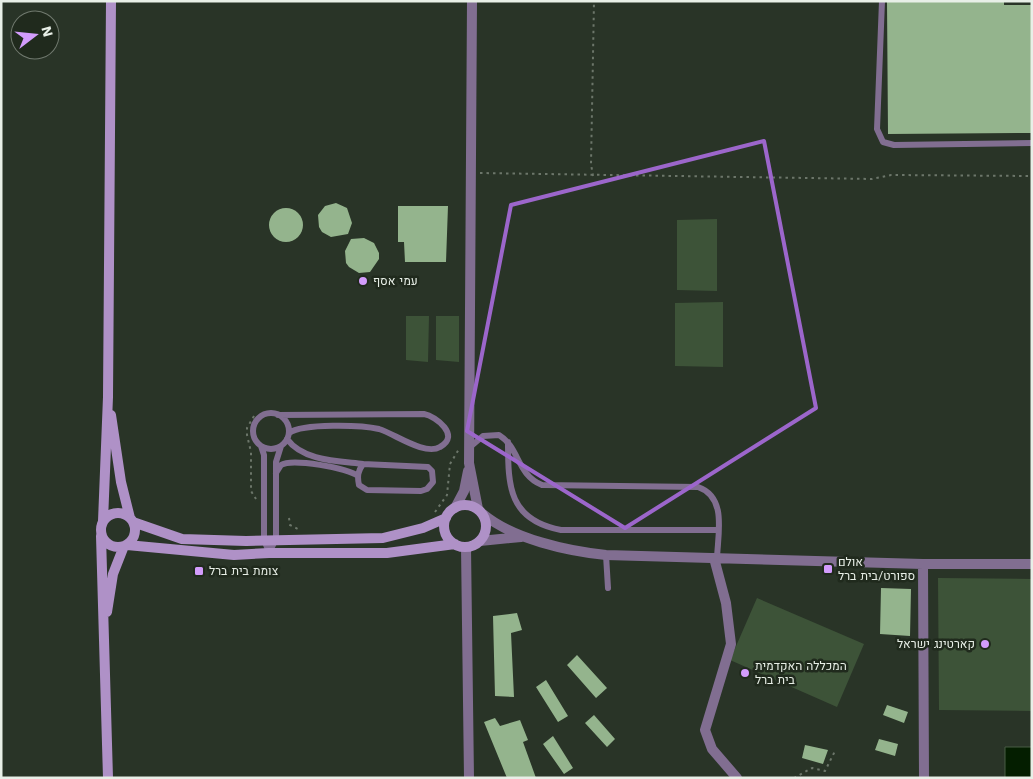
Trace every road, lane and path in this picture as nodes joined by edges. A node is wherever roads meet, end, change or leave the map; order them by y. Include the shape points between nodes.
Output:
1 (111, 1) edge
2 (472, 1) edge
3 (594, 1) edge
4 (882, 1) edge
5 (1032, 143) edge
6 (471, 173) junction
7 (593, 176) junction
8 (1032, 176) edge
9 (108, 397) junction
10 (278, 414) junction
11 (254, 416) dead end
12 (288, 436) junction
13 (508, 442) junction
14 (261, 446) junction
15 (281, 446) junction
16 (465, 447) junction
17 (469, 463) junction
18 (363, 464) junction
19 (276, 474) junction
20 (358, 476) junction
21 (257, 500) dead end
22 (455, 508) junction
23 (480, 512) junction
24 (433, 514) dead end
25 (289, 518) dead end
26 (446, 518) junction
27 (132, 520) junction
28 (103, 521) junction
29 (309, 530) dead end
30 (718, 530) junction
31 (102, 536) junction
32 (527, 537) junction
33 (276, 539) junction
34 (264, 540) junction
35 (480, 541) junction
36 (126, 546) junction
37 (460, 546) junction
38 (269, 553) junction
39 (606, 555) junction
40 (716, 558) junction
41 (923, 564) junction
42 (1032, 564) edge
43 (608, 588) dead end
44 (104, 620) junction
45 (834, 751) dead end
46 (108, 778) edge
47 (470, 778) edge
48 (737, 778) edge
49 (794, 778) edge
50 (924, 778) edge

1 - 9 main road
2 - 6 street
3 - 7 path
4 - 5 lane via 877,129 883,142 894,145
6 - 7 path
6 - 16 street
7 - 8 path via 872,179 890,176
9 - 27 main road via 121,482
9 - 28 main road
10 - 12 lane via 287,423
10 - 12 lane via 424,414 439,420 448,434 440,448 428,450 377,429 304,427
10 - 14 lane via 265,414 256,421 255,437
11 - 21 path via 247,435 252,491
12 - 15 lane
12 - 18 lane via 296,449 307,454
13 - 16 lane via 499,435 490,435
13 - 30 lane via 527,476 542,485 698,487 708,490 717,505
13 - 30 lane via 512,495 515,502 543,526 561,530
14 - 15 lane via 271,449
14 - 34 lane via 264,456
15 - 19 lane via 277,453
16 - 17 street
16 - 24 path via 450,464 447,495
17 - 22 street via 464,491
17 - 23 street
18 - 20 lane
18 - 20 lane via 428,467 433,482 422,491 367,490 359,485
19 - 20 lane via 281,465 293,462 349,471
19 - 33 lane
22 - 23 main road via 466,505
22 - 26 main road
23 - 32 street via 503,528
23 - 35 main road via 486,527
25 - 29 path via 290,526
26 - 33 main road via 423,528 383,538
26 - 37 main road via 448,538
27 - 28 main road via 116,513
27 - 34 main road via 182,539
27 - 36 main road via 135,532
28 - 31 main road
30 - 40 lane
31 - 36 main road via 112,547
31 - 44 main road
32 - 35 street
32 - 39 street
33 - 34 main road
33 - 38 lane
34 - 38 lane
35 - 37 main road
36 - 38 main road via 234,556
36 - 44 main road via 113,574
37 - 38 main road via 388,553
37 - 47 street
39 - 40 street
39 - 43 lane
40 - 41 street
40 - 48 street via 731,644 705,730 712,749
41 - 42 street
41 - 50 street
44 - 46 main road
45 - 49 path via 825,771 812,768

